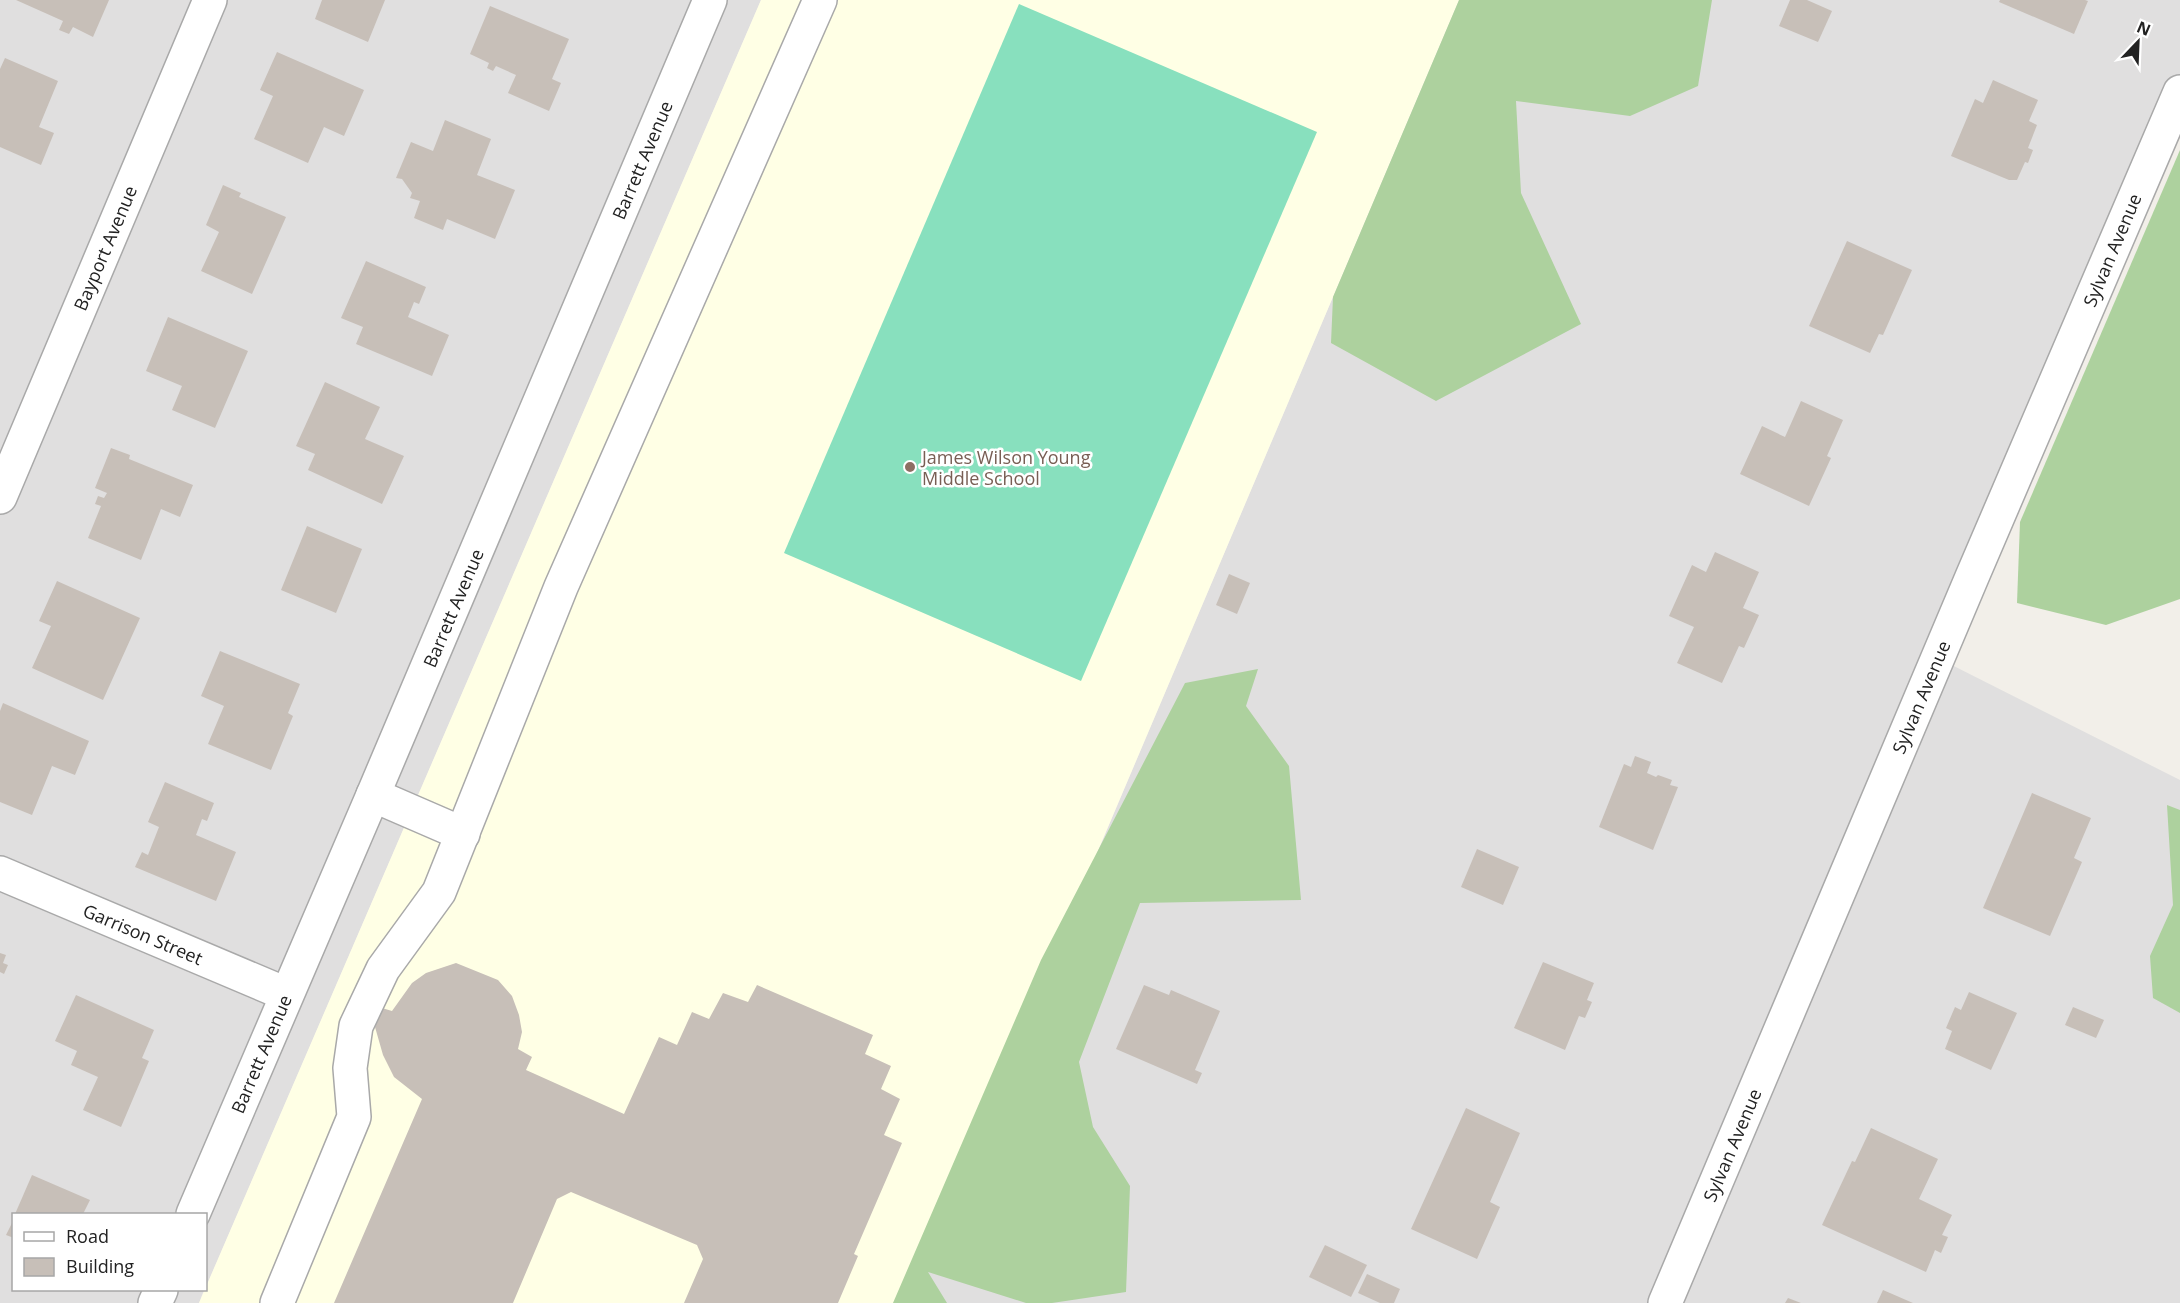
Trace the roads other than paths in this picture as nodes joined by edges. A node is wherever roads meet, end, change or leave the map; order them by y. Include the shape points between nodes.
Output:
1 (210, 0) edge
2 (710, 0) edge
3 (820, 0) edge
4 (2180, 92) edge
5 (0, 497) edge
6 (373, 795) junction
7 (463, 834) junction
8 (0, 873) edge
9 (286, 994) junction
10 (194, 1213) edge
11 (277, 1303) edge
12 (1665, 1303) edge

1 - 5 street, Bayport Avenue
2 - 6 street, Barrett Avenue
3 - 7 street via 561,587
4 - 12 street, Sylvan Avenue
6 - 7 street
6 - 9 street, Barrett Avenue
7 - 11 street via 440,892 383,969 356,1026 350,1068 354,1117
8 - 9 street, Garrison Street
9 - 10 street, Barrett Avenue

